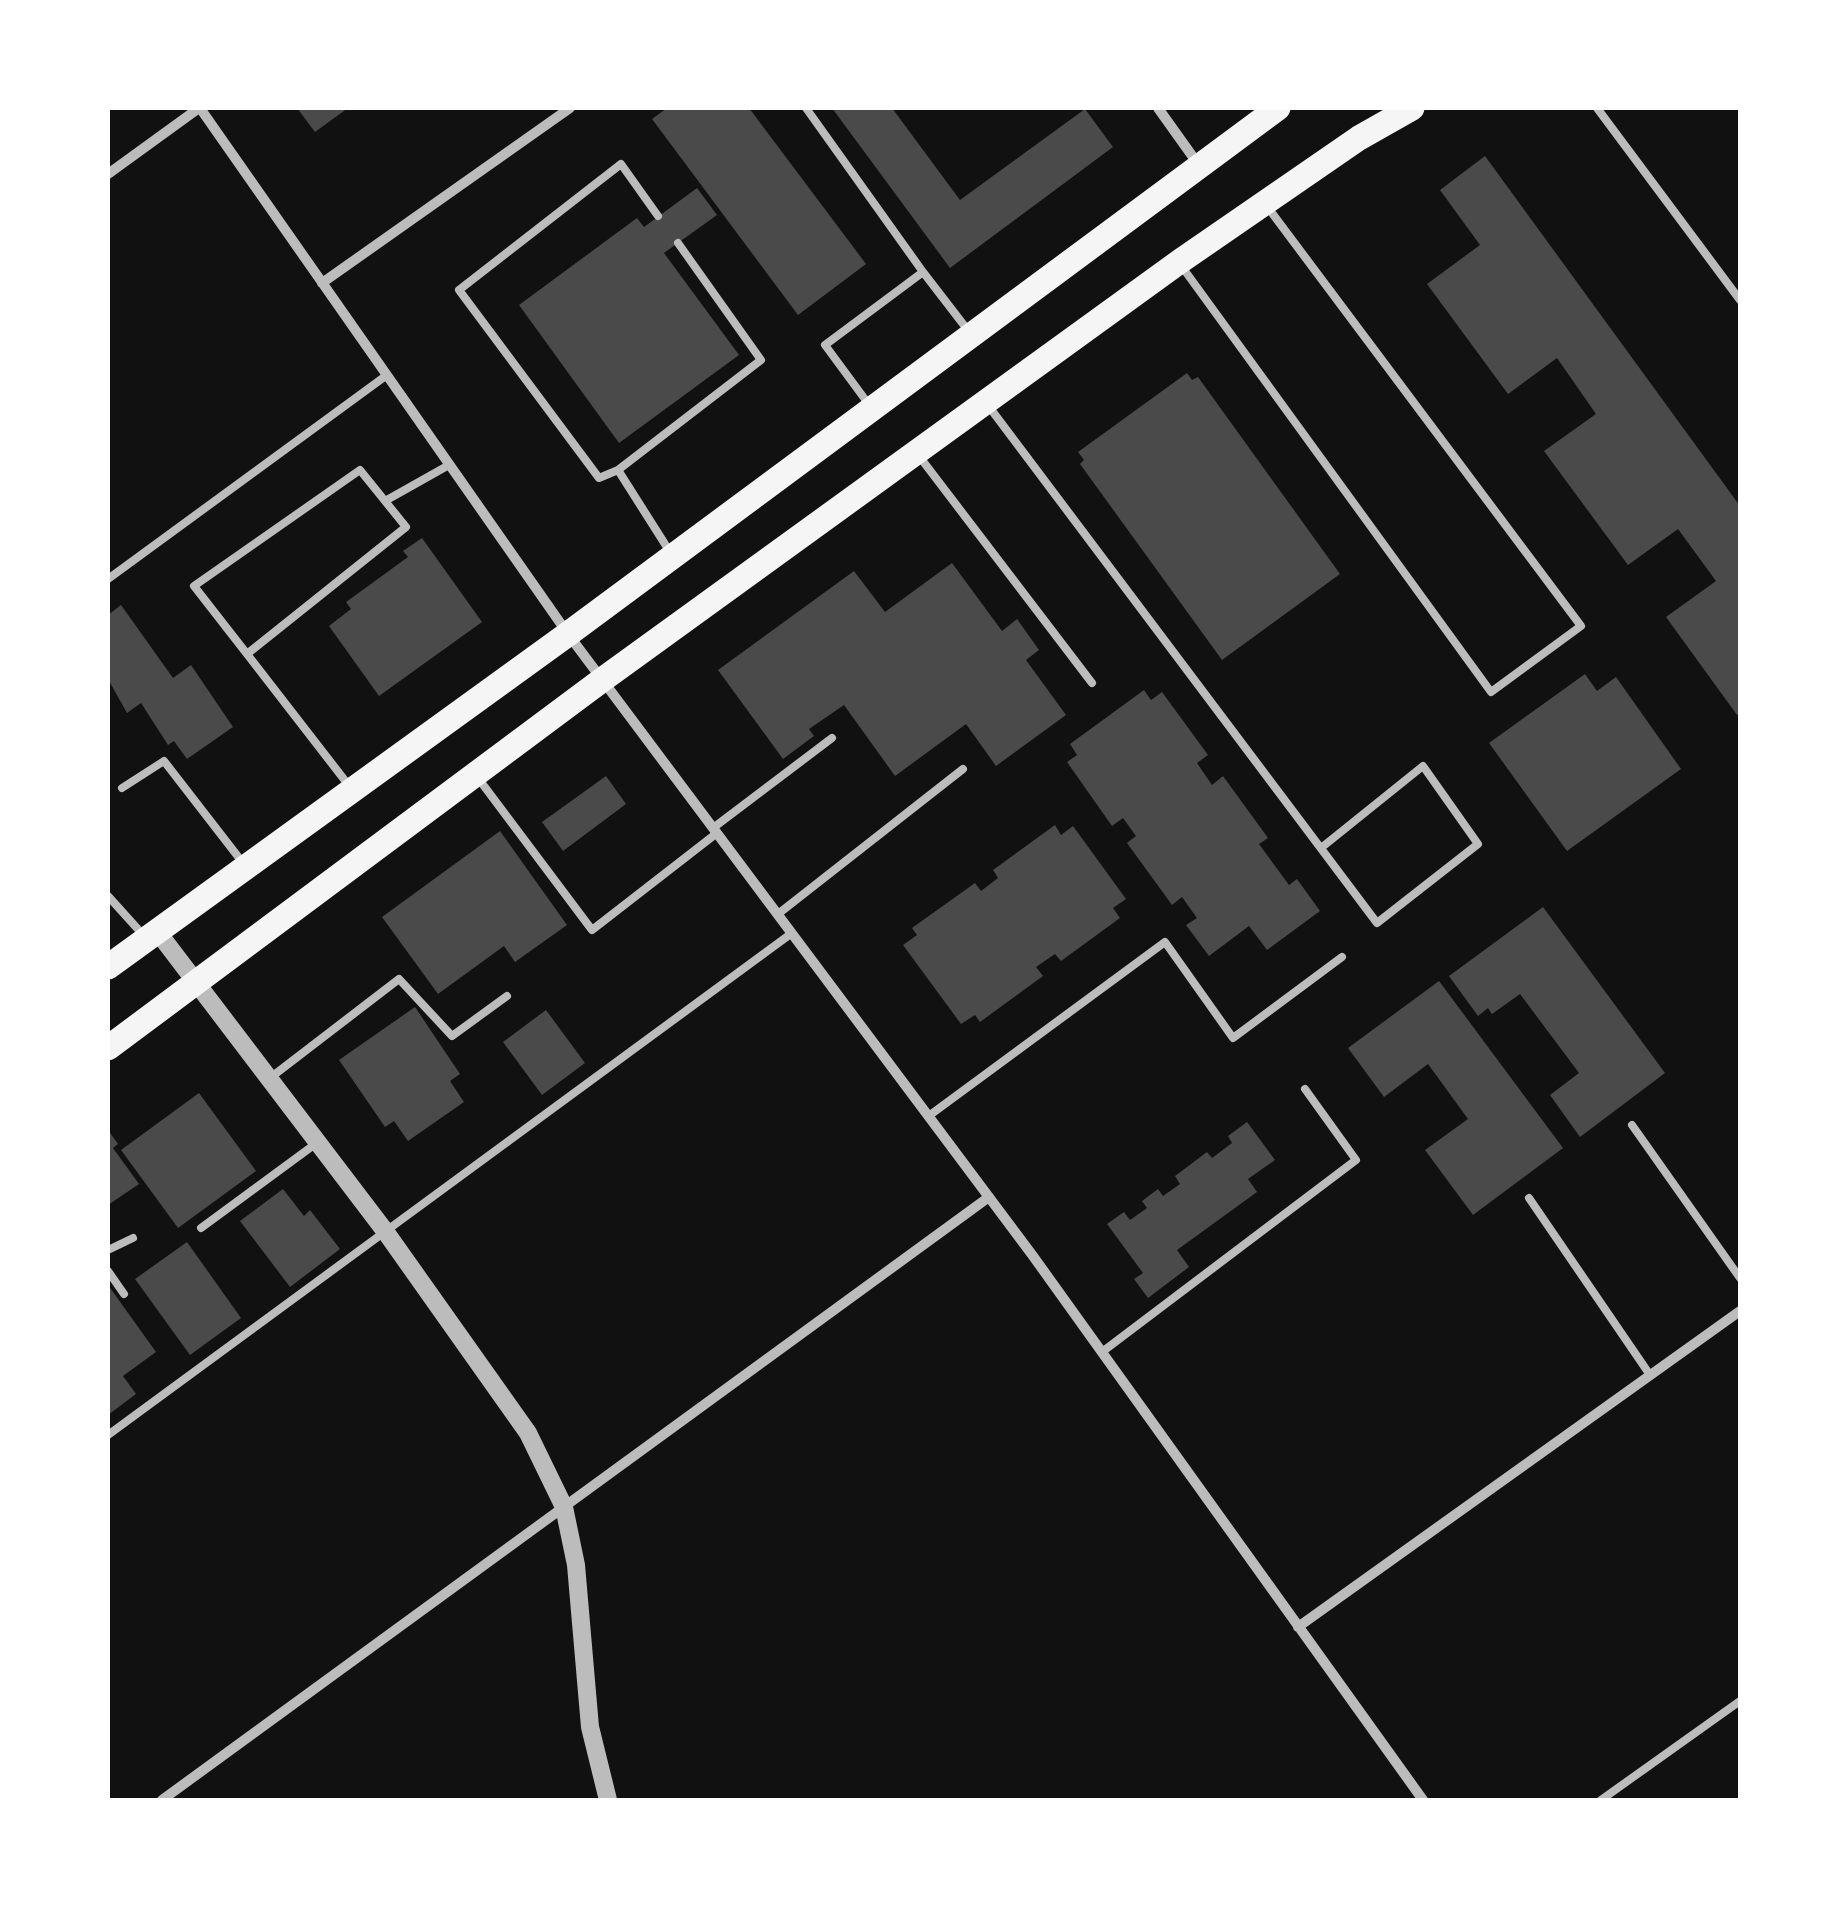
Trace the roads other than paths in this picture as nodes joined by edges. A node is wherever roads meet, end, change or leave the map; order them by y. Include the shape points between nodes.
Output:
1 (200, 108) edge
2 (570, 108) edge
3 (806, 108) edge
4 (1158, 108) edge
5 (1278, 108) edge
6 (1412, 108) edge
7 (1597, 108) edge
8 (1198, 164) junction
9 (108, 174) edge
10 (1263, 202) junction
11 (658, 216) dead end
12 (678, 243) dead end
13 (1179, 262) junction
14 (923, 272) junction
15 (322, 282) junction
16 (1740, 300) edge
17 (970, 333) junction
18 (387, 375) junction
19 (987, 404) junction
20 (872, 409) junction
21 (917, 453) junction
22 (449, 465) junction
23 (618, 470) junction
24 (385, 501) junction
25 (672, 556) junction
26 (108, 579) edge
27 (568, 634) junction
28 (247, 654) junction
29 (602, 680) junction
30 (1092, 683) dead end
31 (832, 738) dead end
32 (964, 769) dead end
33 (476, 775) junction
34 (122, 788) dead end
35 (352, 790) junction
36 (715, 831) junction
37 (1321, 848) junction
38 (246, 866) junction
39 (108, 896) edge
40 (778, 914) junction
41 (792, 933) junction
42 (152, 934) junction
43 (1342, 956) dead end
44 (108, 967) edge
45 (196, 982) junction
46 (507, 996) dead end
47 (108, 1048) edge
48 (270, 1078) junction
49 (1305, 1090) dead end
50 (930, 1115) junction
51 (1632, 1126) dead end
52 (318, 1142) junction
53 (989, 1197) junction
54 (1529, 1198) dead end
55 (202, 1228) dead end
56 (385, 1231) junction
57 (133, 1238) dead end
58 (108, 1250) edge
59 (108, 1271) edge
60 (1740, 1278) edge
61 (124, 1294) dead end
62 (1740, 1311) edge
63 (1102, 1352) junction
64 (1650, 1375) junction
65 (108, 1435) edge
66 (564, 1507) junction
67 (1298, 1627) junction
68 (1740, 1701) edge
69 (162, 1800) edge
70 (608, 1800) edge
71 (1423, 1800) edge
72 (1601, 1800) edge

1 - 9 street
1 - 15 street
2 - 15 street
3 - 14 lane
4 - 8 street
5 - 8 main road
6 - 10 main road
7 - 16 lane
8 - 17 main road
10 - 13 main road
10 - 13 lane via 1581,626 1491,692
11 - 23 lane via 621,164 459,290 599,478
12 - 23 lane via 761,360
13 - 19 main road
14 - 17 lane
14 - 20 lane via 825,345
15 - 18 street
17 - 20 main road
18 - 22 street
18 - 26 lane
19 - 21 main road
19 - 37 lane
20 - 25 main road
21 - 29 main road
21 - 30 lane
22 - 24 lane
22 - 27 street
23 - 25 lane
24 - 28 lane via 406,527
24 - 28 lane via 360,470 194,586
25 - 27 main road
27 - 29 street
27 - 35 main road
28 - 35 lane
29 - 33 main road
29 - 36 street
31 - 36 lane
32 - 40 lane
33 - 36 lane via 592,930
33 - 45 main road
34 - 38 lane via 164,761
35 - 38 main road
36 - 40 street
37 - 37 lane via 1377,924 1478,844 1423,766
38 - 42 main road
39 - 42 lane
40 - 41 street
41 - 50 street
41 - 56 lane
42 - 44 main road
42 - 45 street
43 - 50 lane via 1233,1038 1165,942
45 - 47 main road
45 - 48 street
46 - 48 lane via 452,1036 399,979
48 - 52 street
49 - 63 lane via 1356,1160
50 - 53 street
51 - 60 lane
52 - 55 lane
52 - 56 street
53 - 63 street
53 - 66 street
54 - 64 lane
56 - 65 lane
56 - 66 street via 528,1434
57 - 58 lane
59 - 61 lane
62 - 64 street
63 - 67 street
64 - 67 street
66 - 69 street
66 - 70 street via 576,1565 590,1727
67 - 71 street
68 - 72 lane

